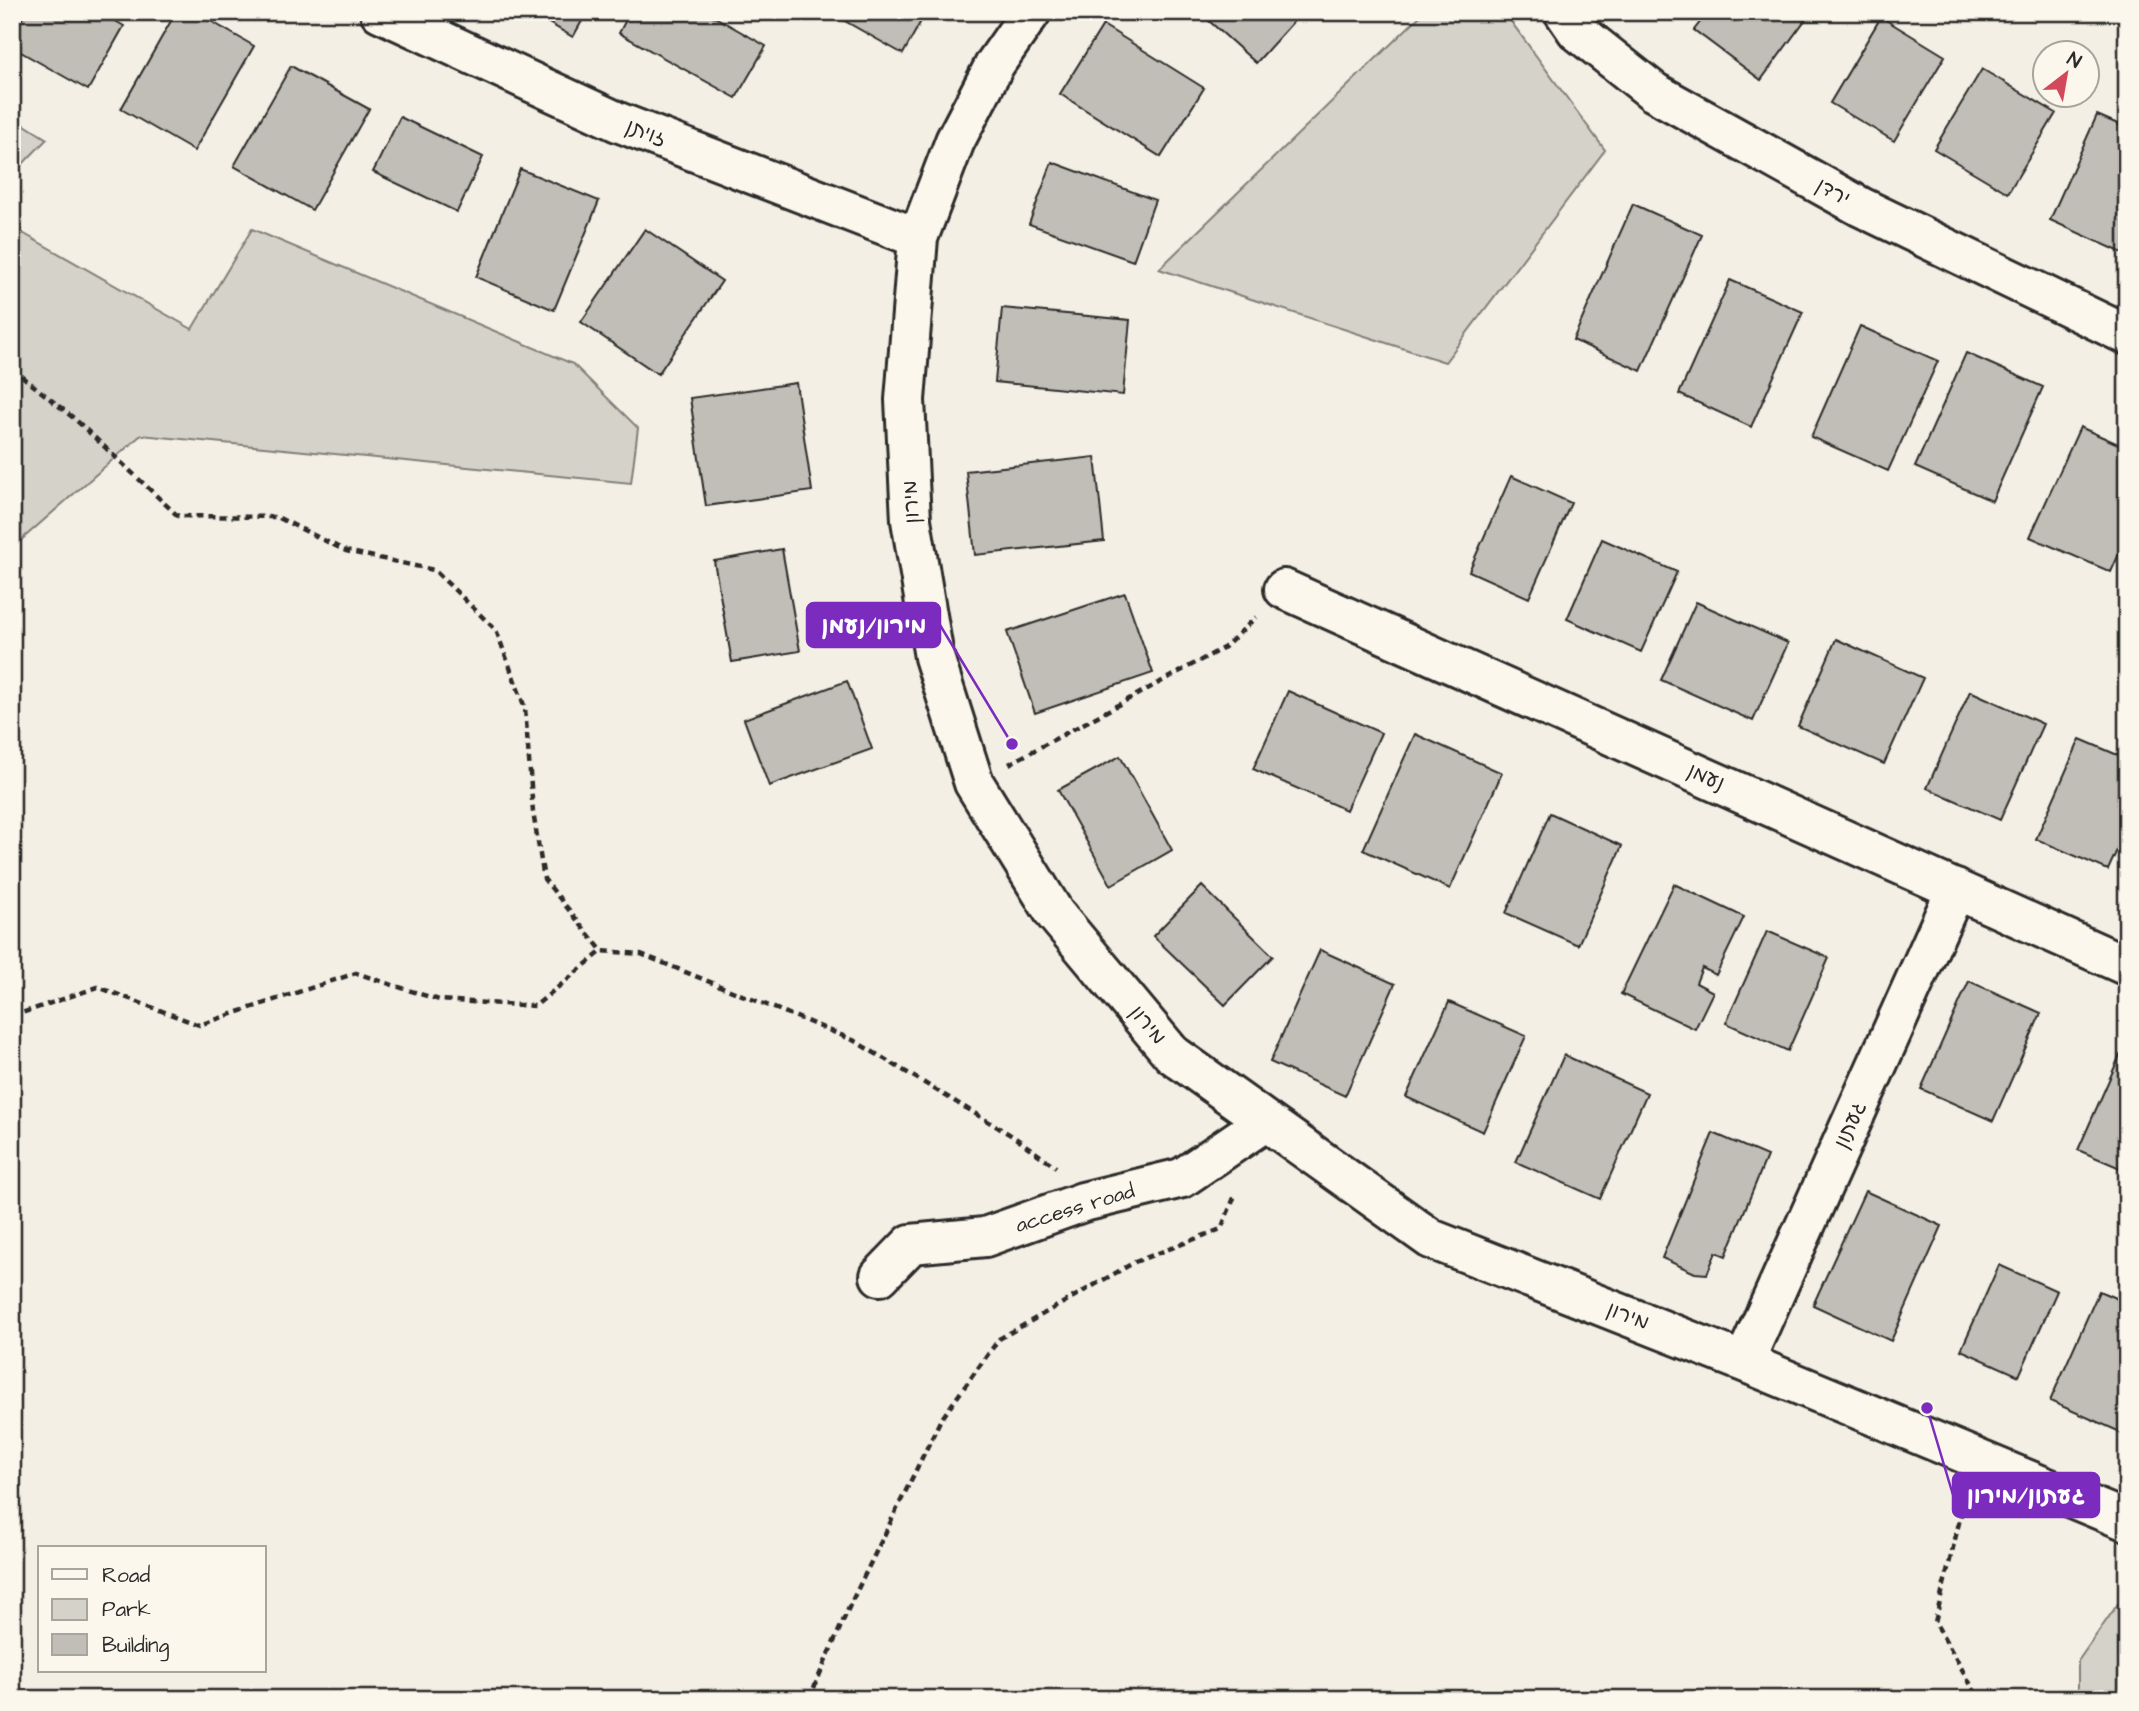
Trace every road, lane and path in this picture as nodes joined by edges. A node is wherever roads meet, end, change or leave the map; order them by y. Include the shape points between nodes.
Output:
1 (380, 12) edge
2 (1031, 12) edge
3 (1564, 12) edge
4 (918, 238) junction
5 (2127, 335) edge
6 (12, 368) edge
7 (1284, 589) joint
8 (974, 783) junction
9 (1956, 889) junction
10 (602, 951) junction
11 (2127, 965) edge
12 (12, 1010) edge
13 (1266, 1121) junction
14 (1241, 1181) dead end
15 (1100, 1198) junction
16 (880, 1276) dead end
17 (1744, 1362) junction
18 (1975, 1457) junction
19 (2127, 1521) edge
20 (809, 1699) edge
21 (1979, 1699) edge

1 - 4 street, זויתן via 618,122
2 - 4 street, מירון via 995,65 955,141
3 - 5 street, ירדן via 1577,31 1654,92 1861,207
4 - 8 street, מירון via 905,400 911,520 934,657
6 - 10 path via 76,420 178,516 277,517 346,551 434,570 496,630 526,708 533,812 544,879
7 - 8 path via 1225,647
7 - 9 street, נעמן
8 - 13 street, מירון via 1055,914 1172,1054
9 - 11 street, נעמן
9 - 17 street, געתון
10 - 12 path via 535,1006 439,1000 356,973 199,1025 98,987 22,1013
10 - 15 path via 641,954 853,1040 1014,1137
13 - 15 street, access road via 1182,1178
13 - 17 street, מירון via 1431,1239
14 - 20 path via 1222,1229 1135,1262 999,1339 940,1421
15 - 16 street, access road via 985,1237 911,1244
17 - 18 street, מירון
18 - 19 street, מירון
18 - 21 path via 1935,1622

